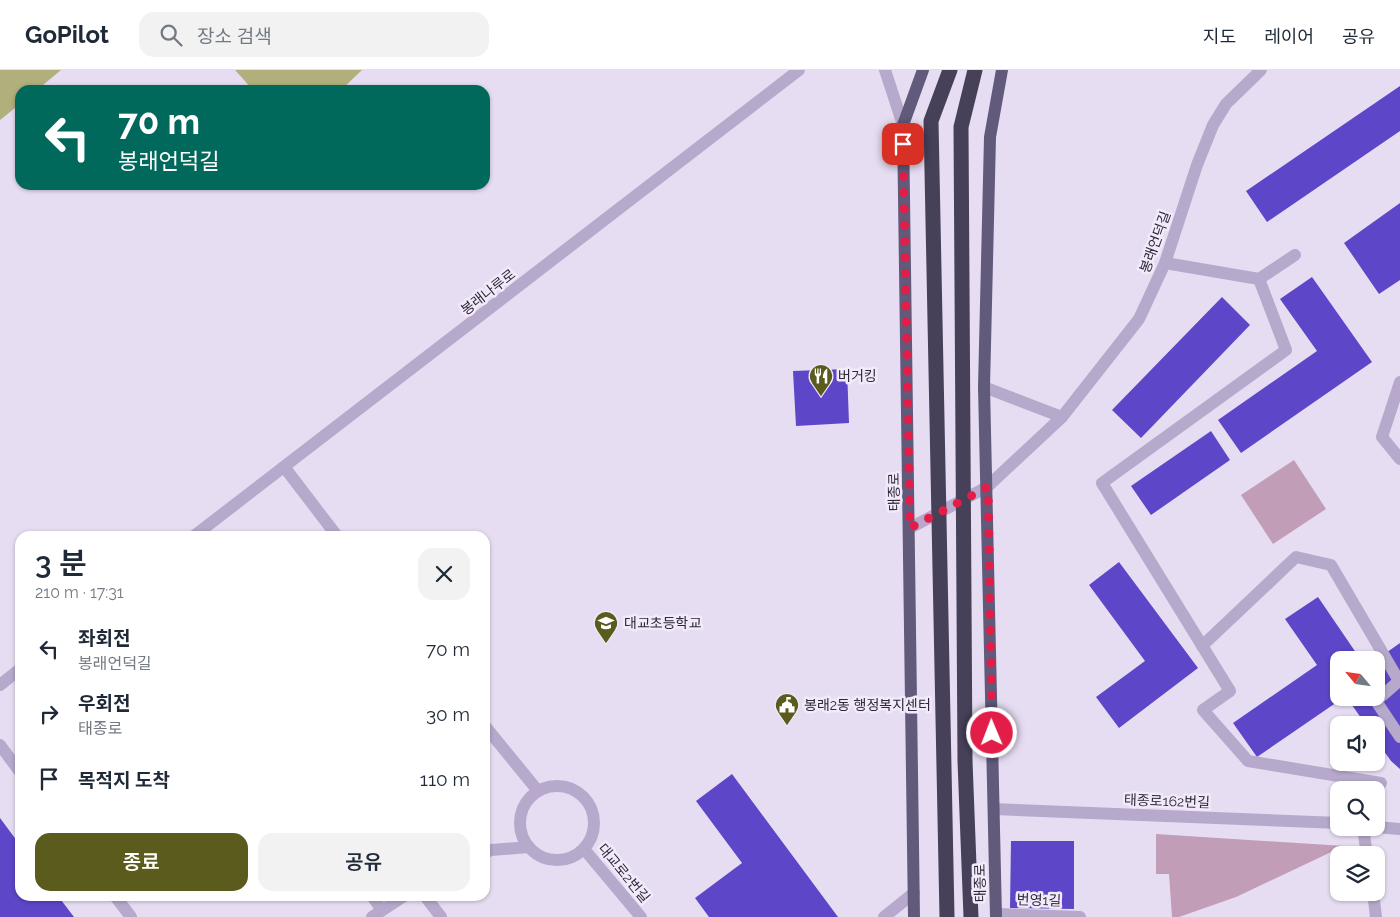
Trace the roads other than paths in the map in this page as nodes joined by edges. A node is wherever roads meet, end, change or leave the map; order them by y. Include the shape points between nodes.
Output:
1 (799, 70) edge
2 (885, 70) edge
3 (923, 70) edge
4 (950, 70) edge
5 (975, 70) edge
6 (1002, 70) edge
7 (1261, 70) edge
8 (903, 125) junction
9 (1295, 255) dead end
10 (1165, 263) junction
11 (1258, 279) junction
12 (1400, 382) edge
13 (984, 387) junction
14 (1062, 417) junction
15 (1400, 459) edge
16 (285, 468) junction
17 (988, 487) junction
18 (910, 528) junction
19 (201, 531) edge
20 (333, 531) edge
21 (1202, 646) junction
22 (15, 673) edge
23 (0, 685) edge
24 (490, 732) edge
25 (1400, 737) edge
26 (0, 745) edge
27 (15, 765) edge
28 (1369, 781) edge
29 (538, 791) junction
30 (994, 809) junction
31 (1330, 824) edge
32 (1385, 828) edge
33 (1400, 829) edge
34 (529, 846) junction
35 (584, 849) junction
36 (490, 851) edge
37 (914, 894) junction
38 (119, 901) edge
39 (373, 901) edge
40 (396, 901) edge
41 (429, 901) edge
42 (1374, 901) edge
43 (377, 913) edge
44 (996, 915) edge
45 (131, 917) edge
46 (441, 917) edge
47 (641, 917) edge
48 (884, 917) edge
49 (914, 917) edge
50 (947, 917) edge
51 (971, 917) edge
52 (1080, 917) edge
53 (1376, 917) edge

1 - 16 street, 봉래나루로
2 - 8 street
3 - 8 main road, 태종로
4 - 50 highway, bridge via 931,121
5 - 51 highway, bridge via 961,127 965,761
6 - 13 main road, 태종로 via 990,137
7 - 10 street, 봉래언덕길 via 1226,104 1213,126
8 - 18 main road, 태종로
9 - 11 street
10 - 11 street
10 - 14 street, 봉래언덕길 via 1140,319
11 - 21 street via 1286,350 1102,483
12 - 15 street via 1382,437
13 - 14 street
13 - 17 main road, 태종로
14 - 17 street, 봉래언덕길
16 - 19 street, 봉래나루로
16 - 20 street
17 - 18 street, 봉래언덕길
17 - 30 main road, 태종로
18 - 37 main road, 태종로
21 - 25 street via 1296,557 1331,565 1399,681 1376,701
21 - 28 street via 1230,691 1203,710 1248,761
22 - 23 street
24 - 29 street
26 - 27 street
29 - 34 street via 529,799 520,823 522,835
29 - 35 street via 549,786 561,786 583,795 590,805 594,822 591,839
30 - 31 street, 태종로162번길
30 - 44 main road, 태종로
32 - 33 street
34 - 35 street via 550,859 574,856
34 - 36 street
35 - 47 street, 대교로2번길
37 - 48 street
37 - 49 main road, 태종로
38 - 45 street
39 - 43 street
40 - 43 street
41 - 46 street
42 - 53 street
44 - 52 street, 번영1길

